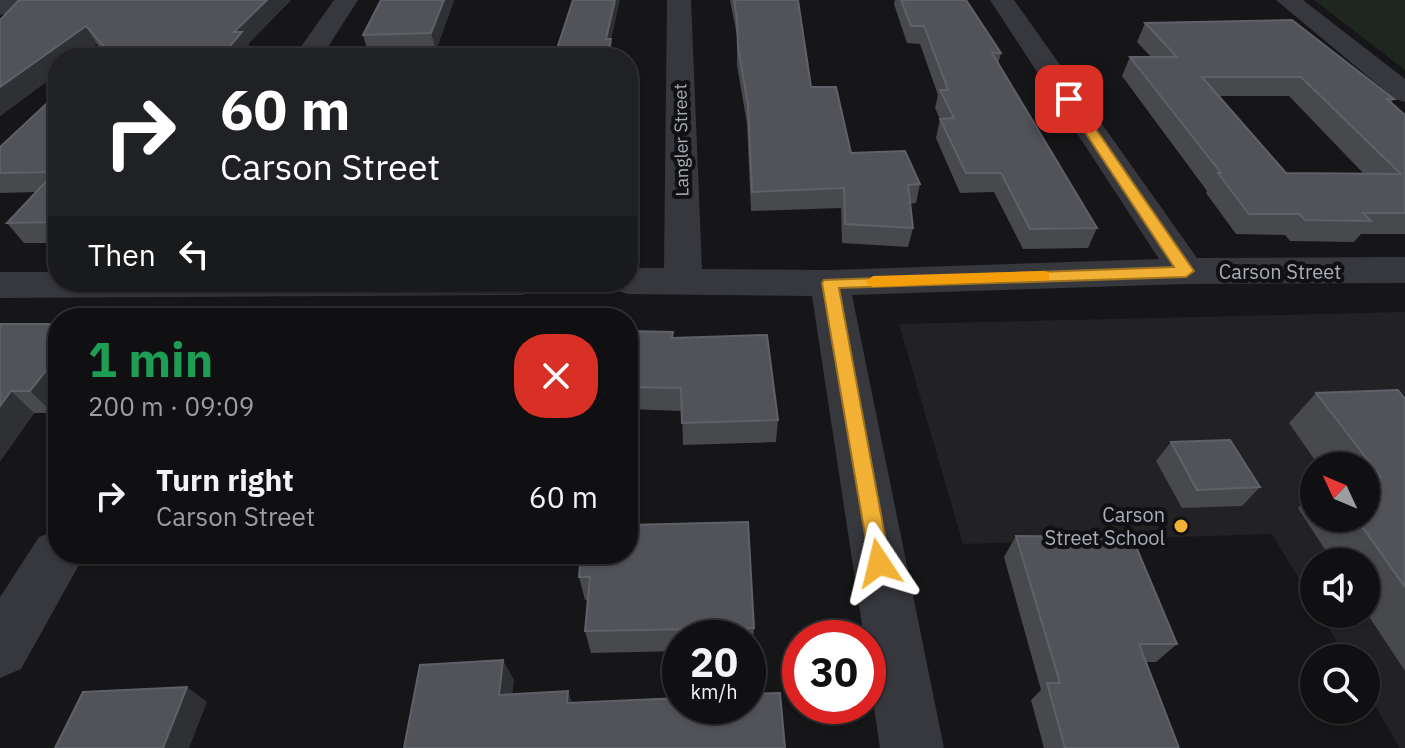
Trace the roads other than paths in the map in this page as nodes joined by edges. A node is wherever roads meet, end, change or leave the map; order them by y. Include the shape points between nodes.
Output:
1 (12, 0) edge
2 (346, 0) edge
3 (679, 0) edge
4 (1002, 0) edge
5 (1288, 0) edge
6 (0, 8) edge
7 (314, 48) edge
8 (1405, 93) edge
9 (1405, 270) edge
10 (1186, 271) junction
11 (683, 280) junction
12 (638, 281) edge
13 (830, 283) junction
14 (0, 285) edge
15 (48, 288) edge
16 (133, 292) edge
17 (267, 292) edge
18 (190, 295) edge
19 (52, 564) edge
20 (0, 649) edge
21 (912, 748) edge

1 - 6 street
2 - 7 street
3 - 11 street, Langler Street
4 - 10 street
5 - 8 street
9 - 10 street, Carson Street
10 - 13 street, Carson Street
11 - 12 street, Carson Street
11 - 13 street, Carson Street
13 - 21 street
14 - 15 street
16 - 18 street
17 - 18 street
19 - 20 street

